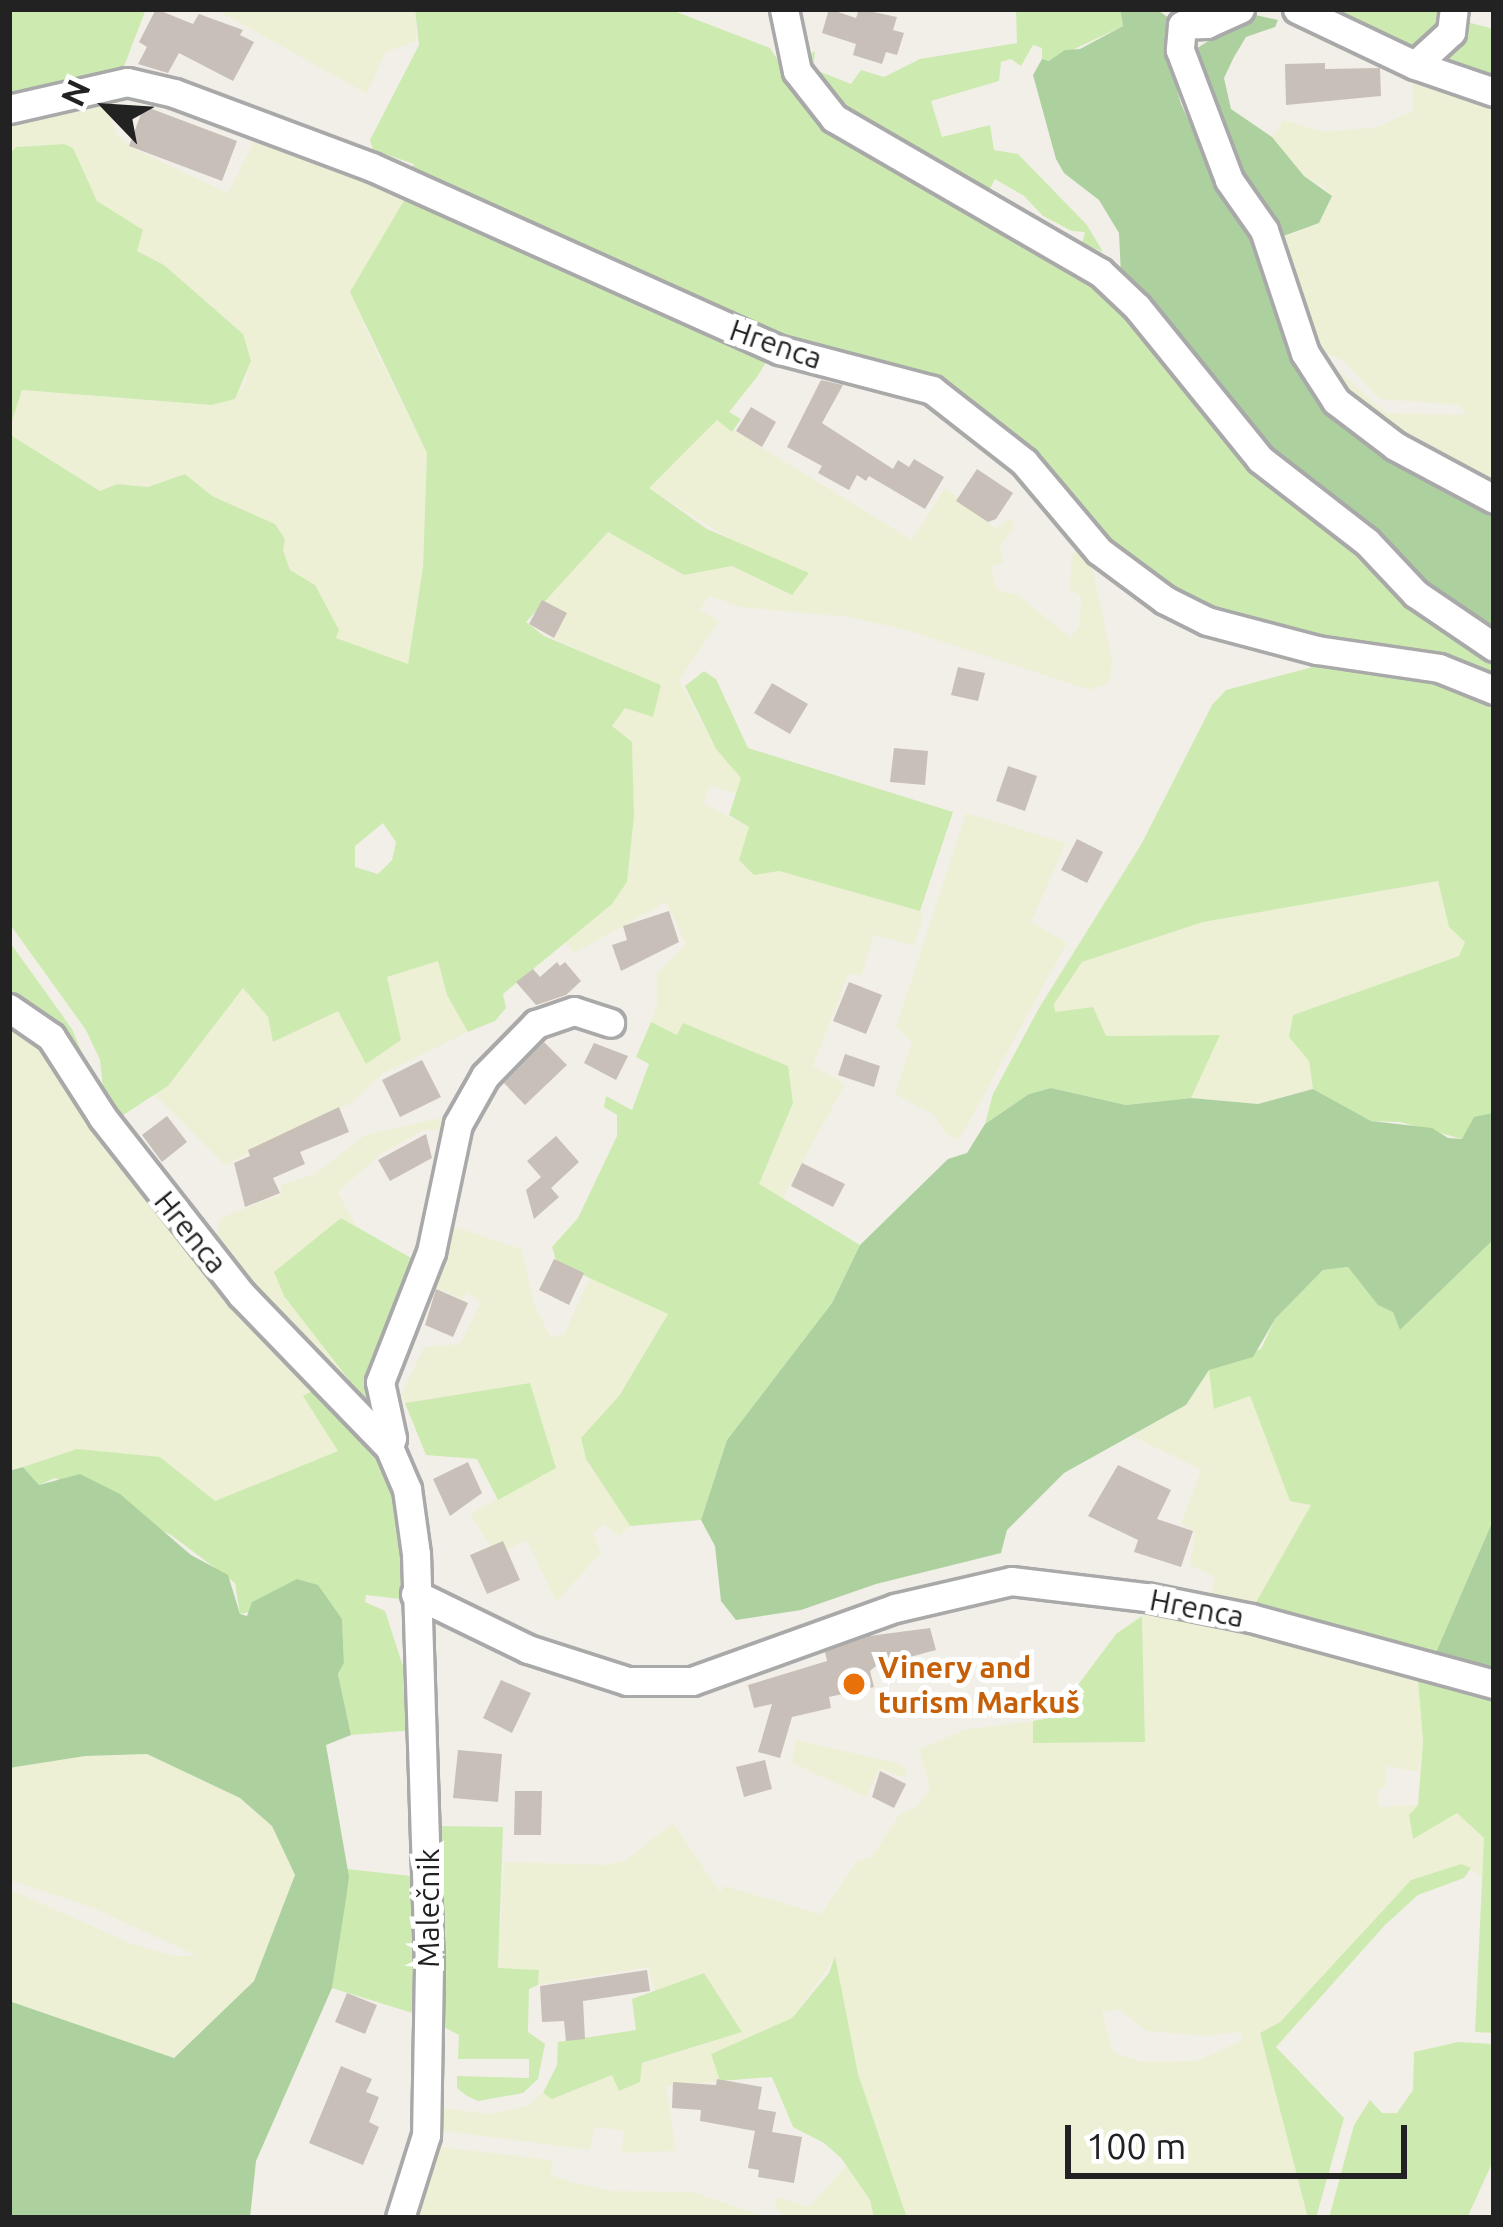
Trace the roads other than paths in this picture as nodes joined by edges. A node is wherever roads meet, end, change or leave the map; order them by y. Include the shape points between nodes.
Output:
1 (784, 9) edge
2 (1240, 9) edge
3 (1297, 9) edge
4 (1454, 9) edge
5 (1415, 64) junction
6 (1494, 92) edge
7 (9, 110) edge
8 (1494, 499) edge
9 (1494, 647) edge
10 (1494, 690) edge
11 (9, 1008) edge
12 (610, 1023) dead end
13 (389, 1447) junction
14 (407, 1489) joint
15 (415, 1594) junction
16 (1494, 1684) edge
17 (400, 2218) edge

1 - 9 street via 797,71 834,118 1100,272 1260,459 1366,542 1416,594
2 - 8 street via 1207,25 1182,25 1180,50 1229,180 1264,230 1306,353 1336,401 1395,446
3 - 5 street
4 - 5 street via 1451,32
5 - 6 street
7 - 10 street, Hrenca via 127,82 372,167 780,350 932,391 1024,462 1099,550 1207,621 1317,650 1439,668
11 - 13 street, Hrenca via 51,1037 241,1294
12 - 13 street, Hrenca via 574,1011 536,1024 485,1076 458,1124 435,1238 380,1382
13 - 14 street, Hrenca
14 - 15 street, Malečnik
15 - 16 street, Hrenca via 579,1668 627,1681 692,1681 895,1608 1011,1581 1274,1623
15 - 17 street, Malečnik via 429,1857 428,2118

